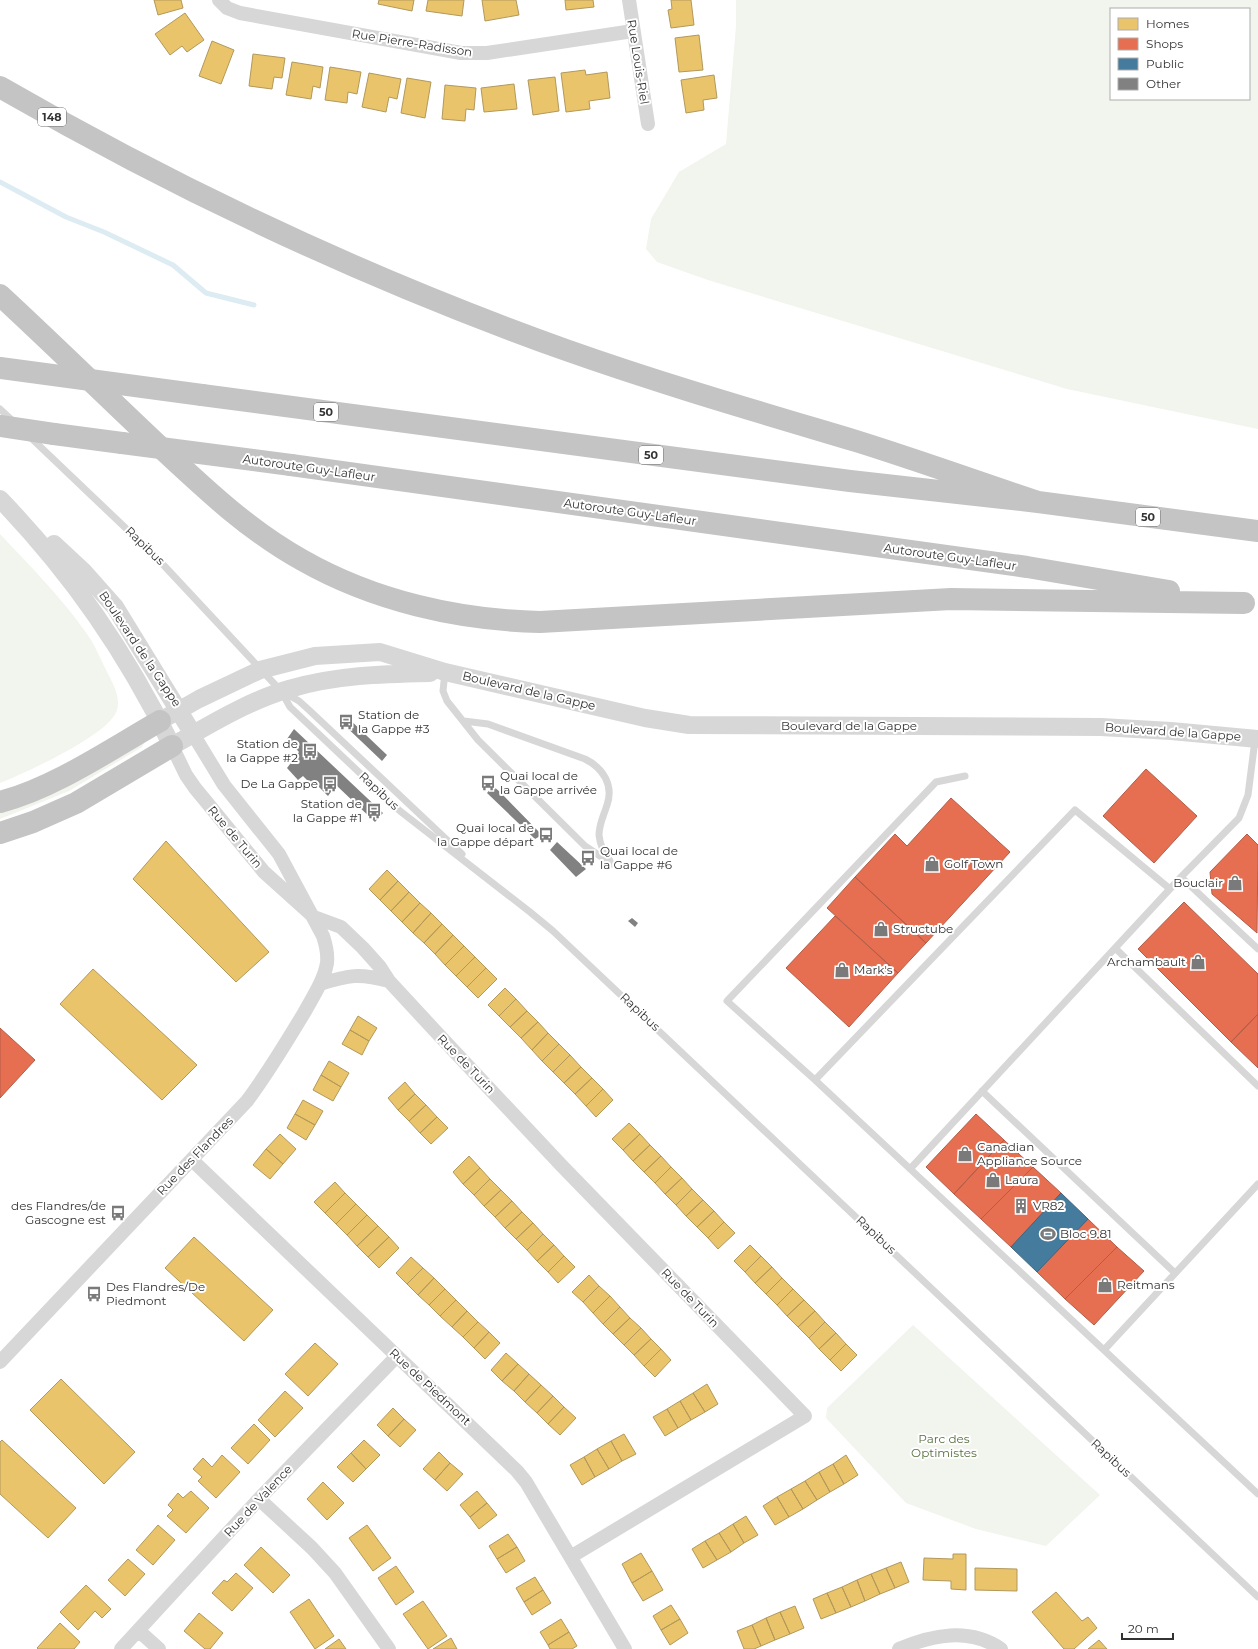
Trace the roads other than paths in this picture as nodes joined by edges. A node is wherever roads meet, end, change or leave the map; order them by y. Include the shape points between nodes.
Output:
1 (219, 0) edge
2 (628, 0) edge
3 (633, 31) junction
4 (0, 87) edge
5 (648, 124) dead end
6 (0, 295) edge
7 (0, 368) edge
8 (0, 408) edge
9 (0, 428) edge
10 (0, 498) edge
11 (1038, 502) junction
12 (1258, 531) edge
13 (1251, 604) edge
14 (260, 670) junction
15 (445, 672) junction
16 (281, 691) junction
17 (179, 710) junction
18 (160, 721) junction
19 (464, 721) junction
20 (193, 734) junction
21 (1256, 738) edge
22 (172, 746) junction
23 (965, 776) dead end
24 (0, 802) edge
25 (0, 833) edge
26 (1181, 877) junction
27 (488, 878) junction
28 (1170, 889) junction
29 (314, 918) junction
30 (1115, 948) junction
31 (1258, 949) edge
32 (389, 981) junction
33 (320, 984) junction
34 (815, 1080) junction
35 (1258, 1086) edge
36 (982, 1091) junction
37 (192, 1160) junction
38 (910, 1169) junction
39 (1258, 1184) edge
40 (1174, 1273) junction
41 (1104, 1350) junction
42 (397, 1356) junction
43 (0, 1362) edge
44 (1258, 1494) edge
45 (259, 1499) junction
46 (572, 1556) junction
47 (1258, 1597) edge
48 (139, 1631) junction
49 (121, 1649) edge
50 (159, 1649) edge
51 (389, 1649) edge
52 (625, 1649) edge
53 (899, 1649) edge
54 (1001, 1649) edge

1 - 3 street, Rue Pierre-Radisson via 227,8 240,13 461,53 487,53
2 - 3 street, Rue Louis-Riel
3 - 5 street, Rue Louis-Riel
4 - 11 highway, 148 via 106,146 205,196 286,235 483,320 662,382 859,442
6 - 13 highway via 202,487 258,532 334,577 376,594 424,608 490,619 540,622 951,599
7 - 11 highway, 50, bridge via 850,481
8 - 14 lane, Rapibus via 156,557
9 - 13 highway, Autoroute Guy-Lafleur, bridge via 291,465 1027,567
10 - 17 street, Boulevard de la Gappe via 67,556 106,596
10 - 18 street, Boulevard de la Gappe via 45,548 92,609 122,653
11 - 12 highway, 50
14 - 15 street, Boulevard de la Gappe via 315,656 380,652
14 - 16 lane, Rapibus
14 - 17 street, Boulevard de la Gappe
15 - 16 street, Boulevard de la Gappe via 370,675 324,681
15 - 19 lane via 445,696 450,706
15 - 21 street, Boulevard de la Gappe via 645,718 689,724 1101,727
16 - 20 street, Boulevard de la Gappe
16 - 27 lane, Rapibus via 310,710
16 - 27 lane, Rapibus via 290,707 400,811
17 - 18 street
17 - 20 street
18 - 22 street, Boulevard de la Gappe
18 - 24 highway via 56,780
19 - 19 lane via 488,724 585,759 598,768 604,774 609,789 600,823 601,847 612,864 585,846 478,740
20 - 22 street, Boulevard de la Gappe
20 - 29 street, Rue de Turin via 224,785 279,854
21 - 26 lane via 1248,795 1242,812
22 - 25 highway via 76,803
22 - 29 street, Rue de Turin via 191,782 243,848 264,872
23 - 34 lane via 936,782 727,1001
26 - 28 lane
26 - 31 lane
27 - 47 lane, Rapibus via 536,917 610,984
28 - 30 lane
28 - 34 lane via 1075,810
29 - 32 street, Rue de Turin via 341,927 380,967
29 - 33 street, Rue des Flandres via 327,950 327,963
30 - 35 lane
30 - 36 lane
32 - 33 street via 358,975
32 - 46 street, Rue de Turin via 562,1166 805,1416
33 - 37 street, Rue des Flandres via 257,1088
34 - 38 lane
36 - 38 lane
36 - 40 lane
37 - 42 street, Rue de Piedmont
37 - 43 street, Rue des Flandres
38 - 41 lane
39 - 40 lane
40 - 41 lane
41 - 44 lane
42 - 45 street, Rue de Valence
42 - 46 street, Rue de Piedmont via 517,1471
45 - 48 street, Rue de Valence
45 - 51 street via 335,1573
46 - 52 street, Rue de Piedmont
48 - 49 street, Rue de Valence
48 - 50 street
53 - 54 street via 946,1635 980,1638

